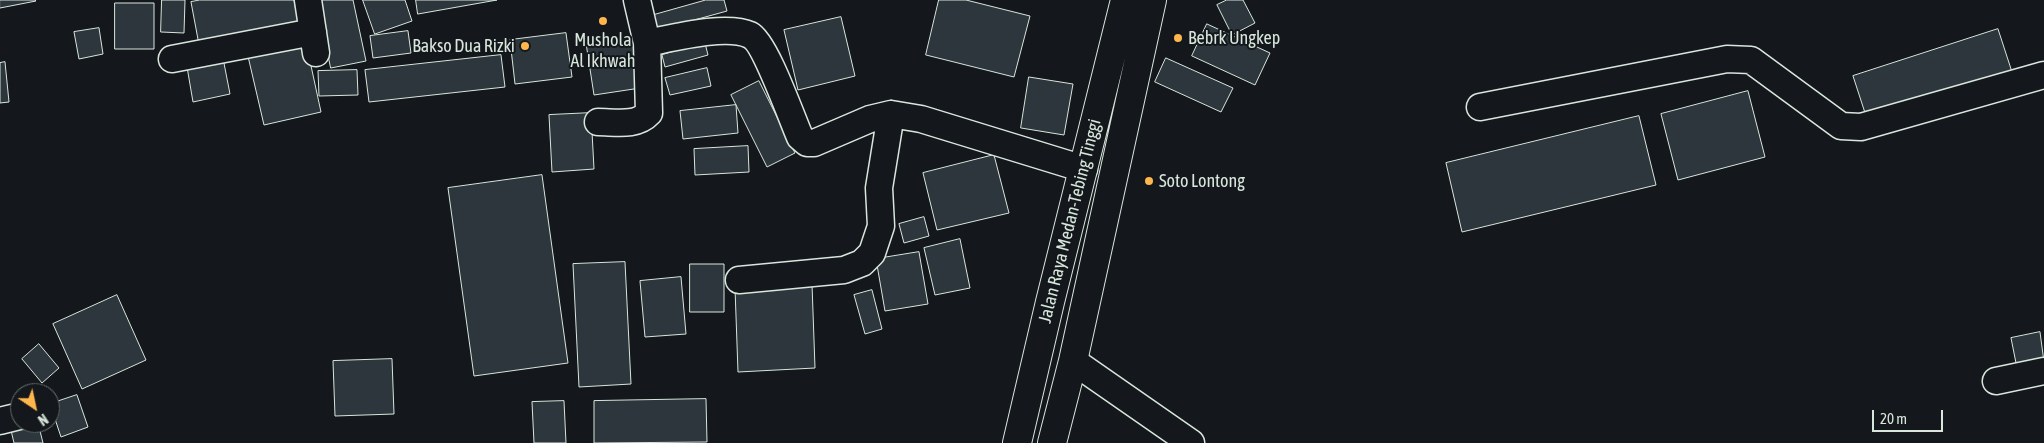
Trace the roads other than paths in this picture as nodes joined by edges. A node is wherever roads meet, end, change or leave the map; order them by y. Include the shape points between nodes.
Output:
1 (308, 0) edge
2 (637, 0) edge
3 (1125, 0) edge
4 (1152, 0) edge
5 (647, 43) junction
6 (186, 56) dead end
7 (2044, 75) edge
8 (1480, 107) dead end
9 (891, 114) junction
10 (598, 122) dead end
11 (1084, 169) junction
12 (739, 280) dead end
13 (1073, 361) junction
14 (2044, 371) edge
15 (1996, 381) dead end
16 (1017, 443) edge
17 (1052, 443) edge
18 (1192, 443) edge

1 - 6 street via 315,42
2 - 5 street
3 - 11 highway, Jalan Raya Medan-Tebing Tinggi
4 - 13 highway, Jalan Raya Medan-Tebing Tinggi
5 - 9 street via 732,31 749,35 757,41 764,54 800,138 807,143 814,144 870,119
5 - 10 street via 649,113 639,121
7 - 8 street via 1861,127 1842,126 1750,60 1727,59
9 - 11 street via 921,119
9 - 12 street via 879,188 881,226 872,253 862,263 844,270
11 - 16 highway, Jalan Raya Medan-Tebing Tinggi
13 - 17 highway, Jalan Raya Medan-Tebing Tinggi
13 - 18 street
14 - 15 street

